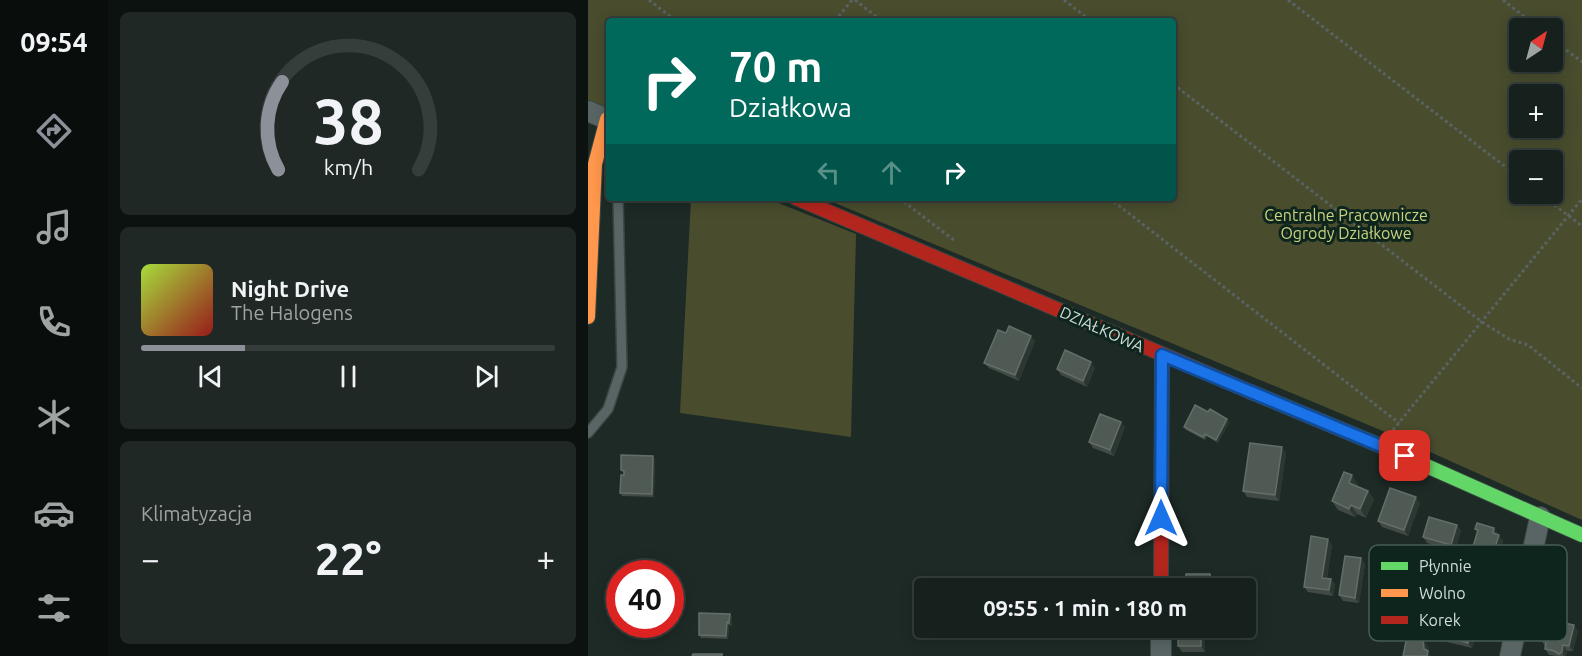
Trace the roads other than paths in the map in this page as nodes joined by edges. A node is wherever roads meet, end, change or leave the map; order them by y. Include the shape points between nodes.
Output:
1 (588, 111) edge
2 (606, 118) edge
3 (606, 126) edge
4 (618, 201) edge
5 (803, 201) edge
6 (588, 317) edge
7 (1162, 355) junction
8 (588, 433) edge
9 (1540, 516) junction
10 (1582, 535) edge
11 (1534, 545) edge
12 (1161, 578) edge
13 (1161, 638) edge
14 (1513, 641) edge
15 (1161, 656) edge
16 (1510, 656) edge

1 - 2 street
3 - 6 street via 595,164
4 - 8 lane via 622,367 608,409
5 - 7 street, DZIAŁKOWA
7 - 9 street, DZIAŁKOWA
7 - 12 street
9 - 10 street, DZIAŁKOWA
9 - 11 street
13 - 15 street
14 - 16 street

